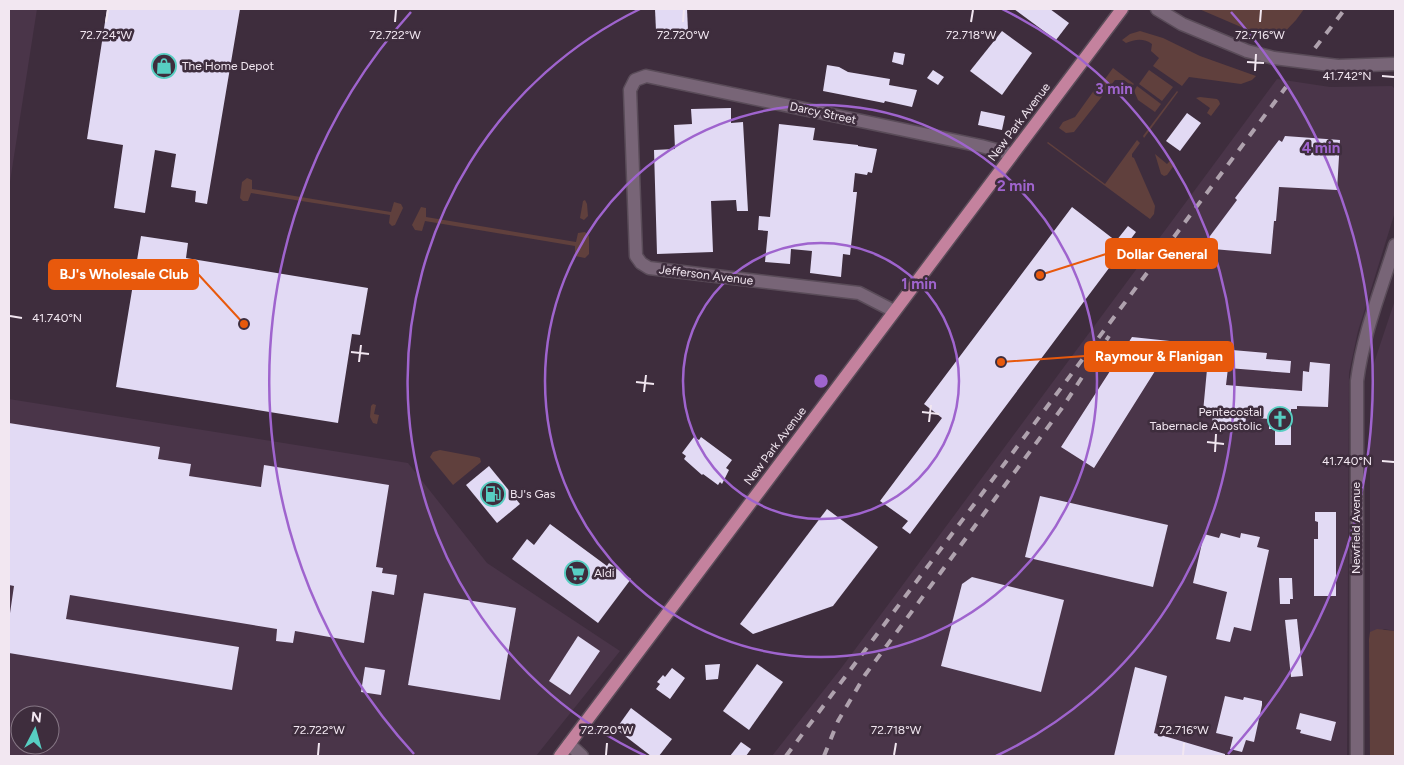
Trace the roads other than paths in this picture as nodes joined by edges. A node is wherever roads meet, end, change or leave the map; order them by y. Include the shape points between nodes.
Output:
1 (1122, 9) edge
2 (1157, 9) edge
3 (1395, 64) edge
4 (635, 80) joint
5 (1011, 154) junction
6 (1395, 245) edge
7 (894, 311) junction
8 (569, 744) junction
9 (560, 756) edge
10 (582, 756) edge
11 (1358, 756) edge

1 - 5 main road, New Park Avenue
2 - 3 street, bridge via 1182,24 1247,51 1274,58 1338,66
4 - 5 street, Darcy Street via 646,76
4 - 7 street, Jefferson Avenue via 630,90 636,256 641,263 649,268 859,293
5 - 7 main road, New Park Avenue
6 - 11 street, Newfield Avenue via 1365,339 1357,381
7 - 8 main road, New Park Avenue
8 - 9 main road, New Park Avenue
8 - 10 street

